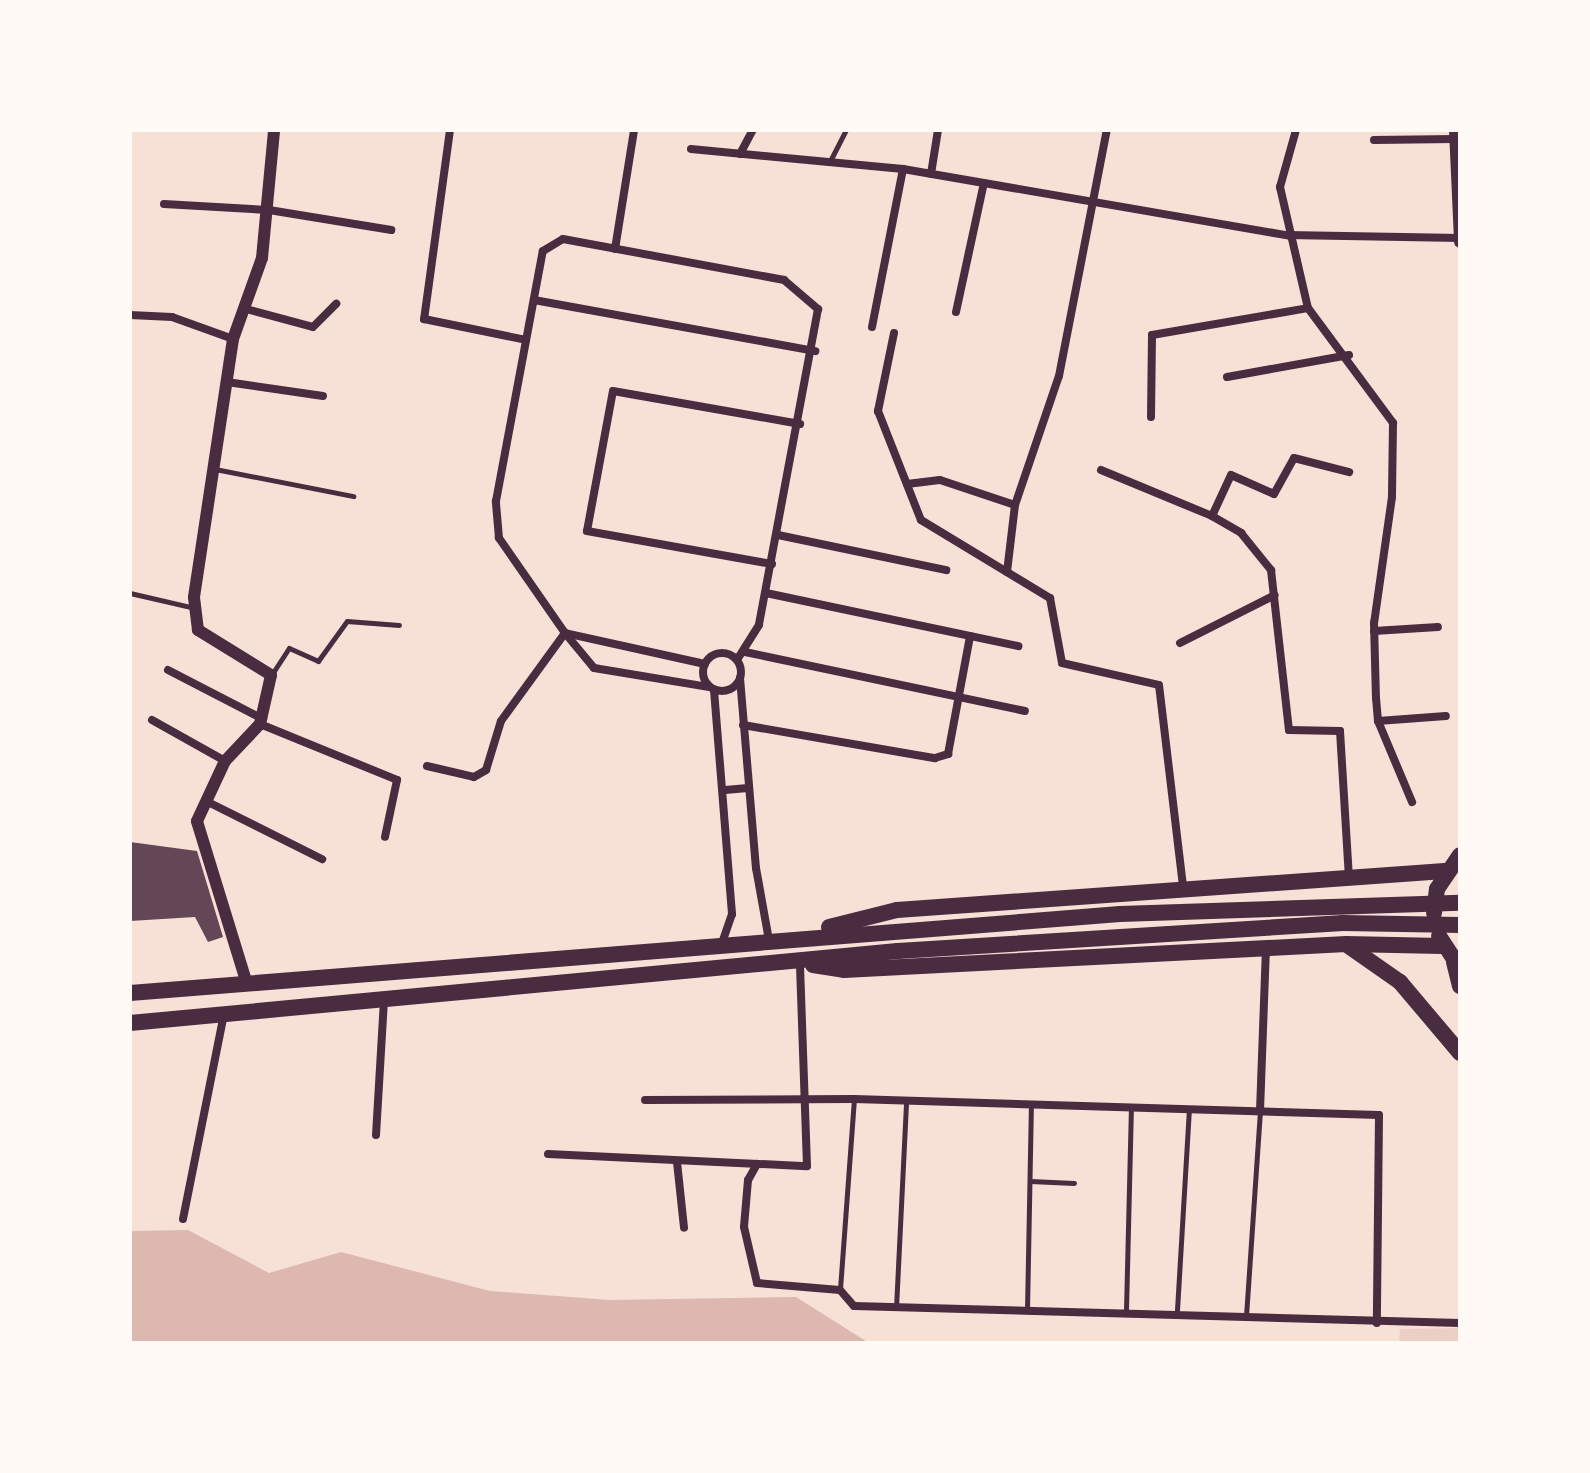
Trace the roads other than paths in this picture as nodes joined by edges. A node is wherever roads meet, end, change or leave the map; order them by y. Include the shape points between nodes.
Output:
1 (274, 130) edge
2 (450, 130) edge
3 (634, 130) edge
4 (753, 130) edge
5 (846, 130) edge
6 (938, 130) edge
7 (1107, 130) edge
8 (1283, 130) edge
9 (1295, 131) edge
10 (1455, 134) edge
11 (1374, 140) dead end
12 (691, 149) dead end
13 (740, 154) junction
14 (830, 162) junction
15 (903, 169) junction
16 (931, 174) junction
17 (984, 183) junction
18 (164, 204) dead end
19 (1093, 205) junction
20 (269, 210) junction
21 (391, 230) dead end
22 (1287, 235) junction
23 (1459, 239) edge
24 (615, 249) junction
25 (534, 300) junction
26 (336, 304) dead end
27 (1308, 308) junction
28 (246, 309) junction
29 (956, 312) dead end
30 (130, 315) edge
31 (872, 327) dead end
32 (894, 333) dead end
33 (233, 339) junction
34 (526, 340) junction
35 (815, 351) junction
36 (1349, 355) junction
37 (1227, 377) dead end
38 (227, 382) junction
39 (323, 396) dead end
40 (1151, 417) dead end
41 (800, 424) junction
42 (214, 469) junction
43 (1101, 470) dead end
44 (1349, 472) dead end
45 (907, 484) junction
46 (353, 496) dead end
47 (1015, 505) junction
48 (1212, 516) junction
49 (778, 535) junction
50 (772, 564) junction
51 (946, 570) dead end
52 (1007, 572) junction
53 (130, 593) edge
54 (766, 593) junction
55 (1275, 595) junction
56 (196, 608) junction
57 (399, 625) dead end
58 (1438, 627) dead end
59 (1374, 631) junction
60 (565, 633) junction
61 (970, 636) junction
62 (1180, 643) dead end
63 (1018, 646) dead end
64 (745, 652) junction
65 (737, 660) junction
66 (705, 664) junction
67 (168, 670) dead end
68 (271, 675) junction
69 (740, 678) junction
70 (712, 688) junction
71 (962, 697) junction
72 (1025, 711) dead end
73 (1446, 716) dead end
74 (152, 720) dead end
75 (261, 721) junction
76 (1378, 721) junction
77 (743, 725) junction
78 (225, 761) junction
79 (427, 766) dead end
80 (748, 788) junction
81 (725, 790) junction
82 (206, 801) junction
83 (1412, 802) dead end
84 (385, 837) dead end
85 (1459, 854) edge
86 (322, 859) dead end
87 (1445, 871) junction
88 (1349, 880) junction
89 (1214, 884) junction
90 (1183, 885) junction
91 (1460, 903) edge
92 (1460, 925) edge
93 (775, 939) junction
94 (722, 943) junction
95 (1346, 944) junction
96 (1442, 946) junction
97 (1266, 949) junction
98 (1207, 952) junction
99 (800, 960) junction
100 (1457, 965) edge
101 (247, 984) junction
102 (1460, 986) edge
103 (130, 993) edge
104 (384, 999) junction
105 (224, 1014) junction
106 (130, 1023) edge
107 (1460, 1053) edge
108 (810, 1099) junction
109 (854, 1099) junction
110 (645, 1100) dead end
111 (906, 1100) junction
112 (1031, 1104) junction
113 (1131, 1107) junction
114 (1189, 1109) junction
115 (1260, 1111) junction
116 (376, 1135) dead end
117 (548, 1154) dead end
118 (677, 1162) junction
119 (757, 1164) junction
120 (1030, 1181) junction
121 (1074, 1183) dead end
122 (183, 1219) dead end
123 (684, 1228) dead end
124 (840, 1290) junction
125 (896, 1308) junction
126 (1027, 1310) junction
127 (1126, 1310) junction
128 (1177, 1310) junction
129 (1246, 1316) junction
130 (1377, 1323) junction
131 (1460, 1323) edge

1 - 20 street
2 - 34 street via 424,319
3 - 24 street
4 - 13 street
5 - 14 lane
6 - 16 street
7 - 19 street
8 - 9 street
9 - 22 street via 1280,187
10 - 11 street
10 - 23 street
12 - 13 street
13 - 14 street
14 - 15 street
15 - 16 street
15 - 31 street
16 - 17 street
17 - 19 street
17 - 29 street
18 - 20 street
19 - 22 street
19 - 47 street via 1059,376
20 - 21 street
20 - 28 street
22 - 23 street
22 - 27 street
24 - 25 street via 563,239 543,251
24 - 35 street via 784,280 818,309
25 - 34 street
25 - 35 street
26 - 28 street via 313,327
27 - 36 street
27 - 40 street via 1152,335
28 - 33 street
30 - 33 street via 172,317
32 - 45 street via 878,411
33 - 38 street
34 - 60 street via 496,501 499,538
35 - 41 street
36 - 37 street
36 - 59 street via 1393,423 1392,497
38 - 39 street
38 - 42 street
41 - 49 street
41 - 50 street via 613,391 587,531
42 - 46 lane
42 - 56 street
43 - 48 street
44 - 48 street via 1294,458 1274,494 1231,475
45 - 47 street via 940,480
45 - 52 street via 921,520
47 - 52 street
48 - 55 street via 1241,533 1271,570
49 - 50 street
49 - 51 street
50 - 54 street
52 - 90 street via 1050,598 1062,663 1159,685
53 - 56 lane
54 - 61 street
54 - 64 street
55 - 62 street
55 - 88 street via 1289,730 1340,731
56 - 68 street via 198,630
57 - 68 lane via 347,621 318,661 289,648
58 - 59 street
59 - 76 street
60 - 66 street
60 - 70 street via 594,668
60 - 79 street via 501,721 486,770 474,777
61 - 63 street
61 - 71 street
64 - 65 street
64 - 71 street
65 - 66 street via 718,654
65 - 69 street
66 - 70 street
67 - 75 street
68 - 75 street
69 - 70 street via 733,688
69 - 77 street
70 - 81 street
71 - 72 street
71 - 77 street via 955,746 935,758
73 - 76 street
74 - 78 street
75 - 78 street
75 - 84 street via 397,780
76 - 83 street
77 - 80 street
78 - 82 street
80 - 81 street
80 - 93 street
81 - 94 street via 732,914
82 - 86 street
82 - 101 street via 197,821
85 - 87 highway
87 - 88 highway
87 - 96 highway via 1434,908
88 - 89 highway
88 - 95 highway via 1370,907 1365,930
89 - 90 highway
89 - 98 highway via 1233,916 1223,942
90 - 93 highway via 897,910
91 - 93 highway via 1215,909
92 - 99 highway via 1120,935
93 - 94 highway
94 - 101 highway
95 - 96 highway
95 - 97 highway
95 - 107 highway via 1400,982
96 - 100 highway
97 - 98 highway
97 - 115 street
98 - 99 highway via 844,970
99 - 104 highway
99 - 108 street
100 - 102 highway
101 - 103 highway
104 - 105 highway
104 - 116 street
105 - 106 highway
105 - 122 street
108 - 109 street
108 - 110 street
108 - 119 street via 807,1166
109 - 111 street
109 - 124 lane
111 - 112 street
111 - 125 lane
112 - 113 street
112 - 120 lane
113 - 114 street
113 - 127 lane
114 - 115 street
114 - 128 lane
115 - 129 lane
115 - 130 street via 1379,1115
117 - 118 street
118 - 119 street
118 - 123 street
119 - 124 street via 748,1180 744,1227 757,1283
120 - 121 lane
120 - 126 lane
124 - 125 street via 854,1306
125 - 126 street
126 - 127 street
127 - 128 street
128 - 129 street
129 - 130 street
130 - 131 street

